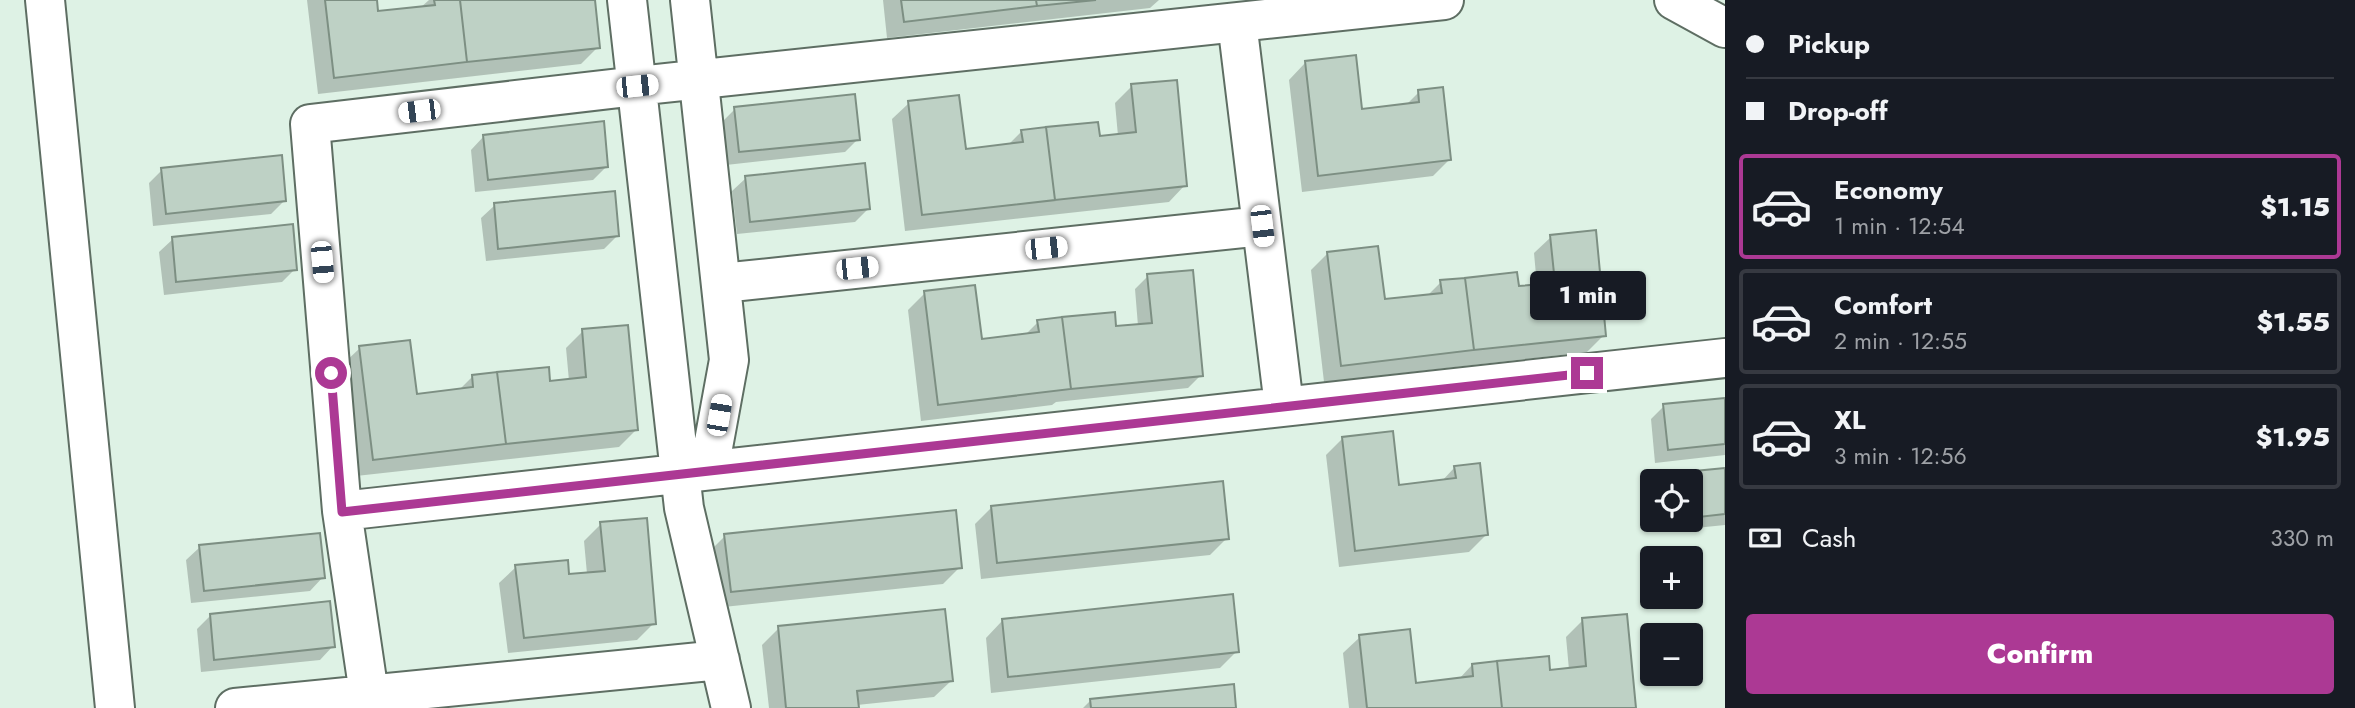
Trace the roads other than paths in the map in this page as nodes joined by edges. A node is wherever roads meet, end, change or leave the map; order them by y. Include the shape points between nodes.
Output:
1 (46, 0) edge
2 (627, 0) edge
3 (690, 0) edge
4 (1444, 0) edge
5 (1674, 0) edge
6 (1237, 22) junction
7 (1725, 28) edge
8 (699, 80) junction
9 (637, 86) junction
10 (1262, 226) junction
11 (722, 283) junction
12 (1725, 358) edge
13 (1284, 406) junction
14 (694, 471) junction
15 (342, 512) junction
16 (720, 660) junction
17 (369, 694) junction
18 (115, 708) edge
19 (235, 708) edge
20 (731, 708) edge

1 - 18 lane
2 - 9 lane
3 - 8 lane
4 - 6 lane
5 - 7 lane
6 - 8 lane
6 - 10 lane
8 - 9 lane
8 - 11 lane
9 - 14 lane
9 - 15 lane via 310,124
10 - 11 lane
10 - 13 lane
11 - 14 lane via 729,360
12 - 13 lane
13 - 14 lane
14 - 15 lane
14 - 16 lane via 684,508
15 - 17 lane
16 - 17 lane
16 - 20 lane
17 - 19 lane

